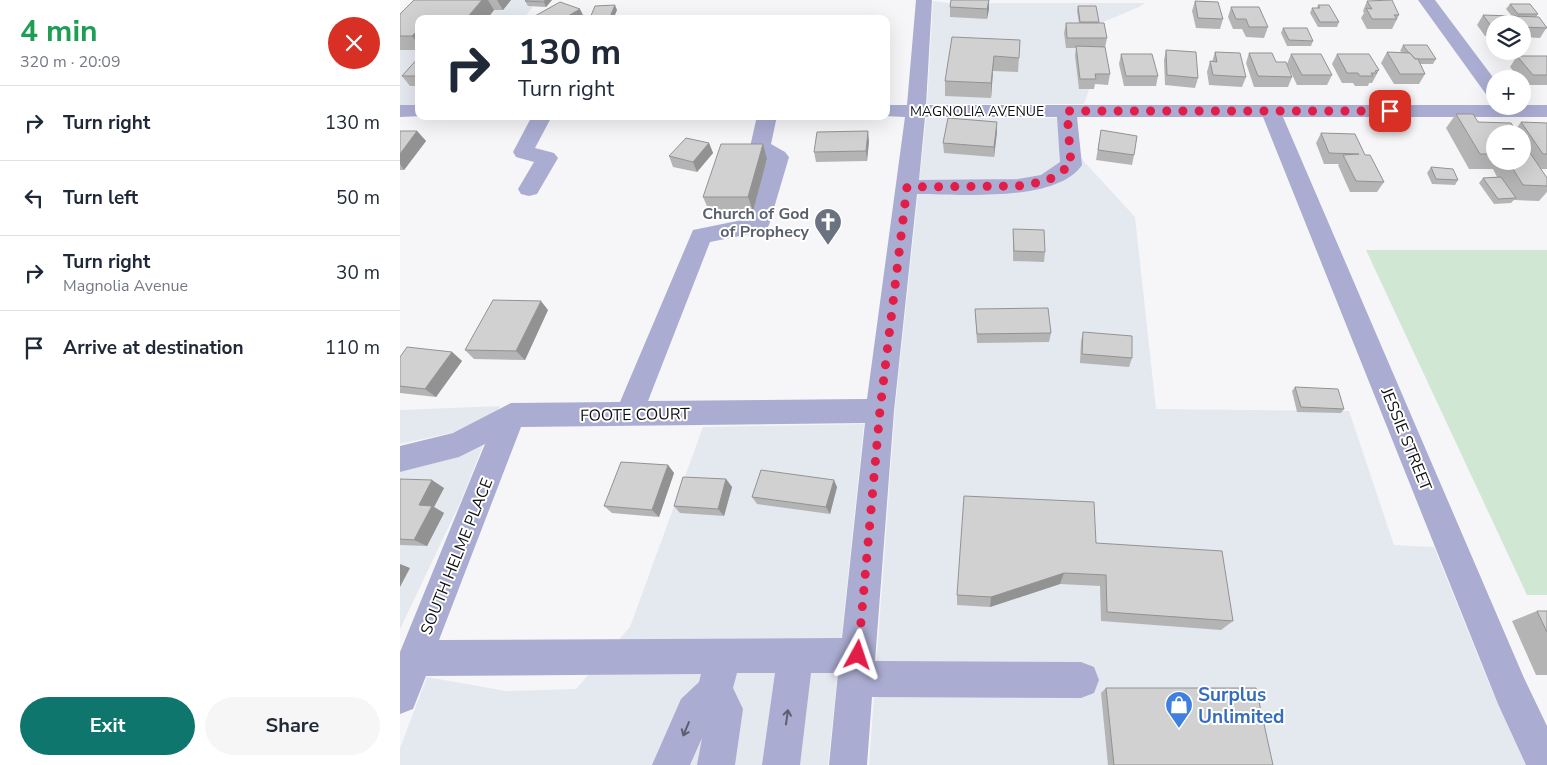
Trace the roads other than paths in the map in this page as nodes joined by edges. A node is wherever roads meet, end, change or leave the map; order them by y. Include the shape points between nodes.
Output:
1 (924, 0) edge
2 (1426, 0) edge
3 (1486, 81) edge
4 (1486, 108) edge
5 (1531, 110) edge
6 (400, 111) edge
7 (415, 111) edge
8 (890, 111) edge
9 (916, 111) junction
10 (1067, 111) junction
11 (1271, 111) junction
12 (1547, 111) edge
13 (540, 120) edge
14 (766, 120) edge
15 (907, 187) junction
16 (529, 188) dead end
17 (880, 410) junction
18 (629, 414) junction
19 (511, 416) junction
20 (400, 459) edge
21 (723, 656) junction
22 (795, 656) junction
23 (415, 658) junction
24 (857, 667) junction
25 (1081, 680) dead end
26 (714, 692) junction
27 (400, 696) edge
28 (671, 765) edge
29 (716, 765) edge
30 (781, 765) edge
31 (848, 765) edge
32 (1546, 765) edge

1 - 9 street
2 - 3 street
4 - 11 street, MAGNOLIA AVENUE
5 - 12 street, MAGNOLIA AVENUE
6 - 7 street
8 - 9 street, MAGNOLIA AVENUE
9 - 10 street, MAGNOLIA AVENUE
9 - 15 street
10 - 11 street, MAGNOLIA AVENUE
10 - 15 street via 1071,165 1047,181 1018,186
11 - 32 street, JESSIE STREET via 1511,692
13 - 16 street via 523,152 547,158
14 - 18 street via 760,147 778,157 757,226 701,236
15 - 17 street
17 - 18 street, FOOTE COURT
17 - 24 street
18 - 19 street, FOOTE COURT
19 - 20 street, FOOTE COURT via 459,444
19 - 23 street, SOUTH HELME PLACE
21 - 22 street
21 - 23 street
21 - 26 street
22 - 24 street
30 -> 22 street
23 - 27 street, SOUTH HELME PLACE
24 - 25 street
24 - 31 street
26 -> 28 street via 694,712
26 - 29 street via 725,709

